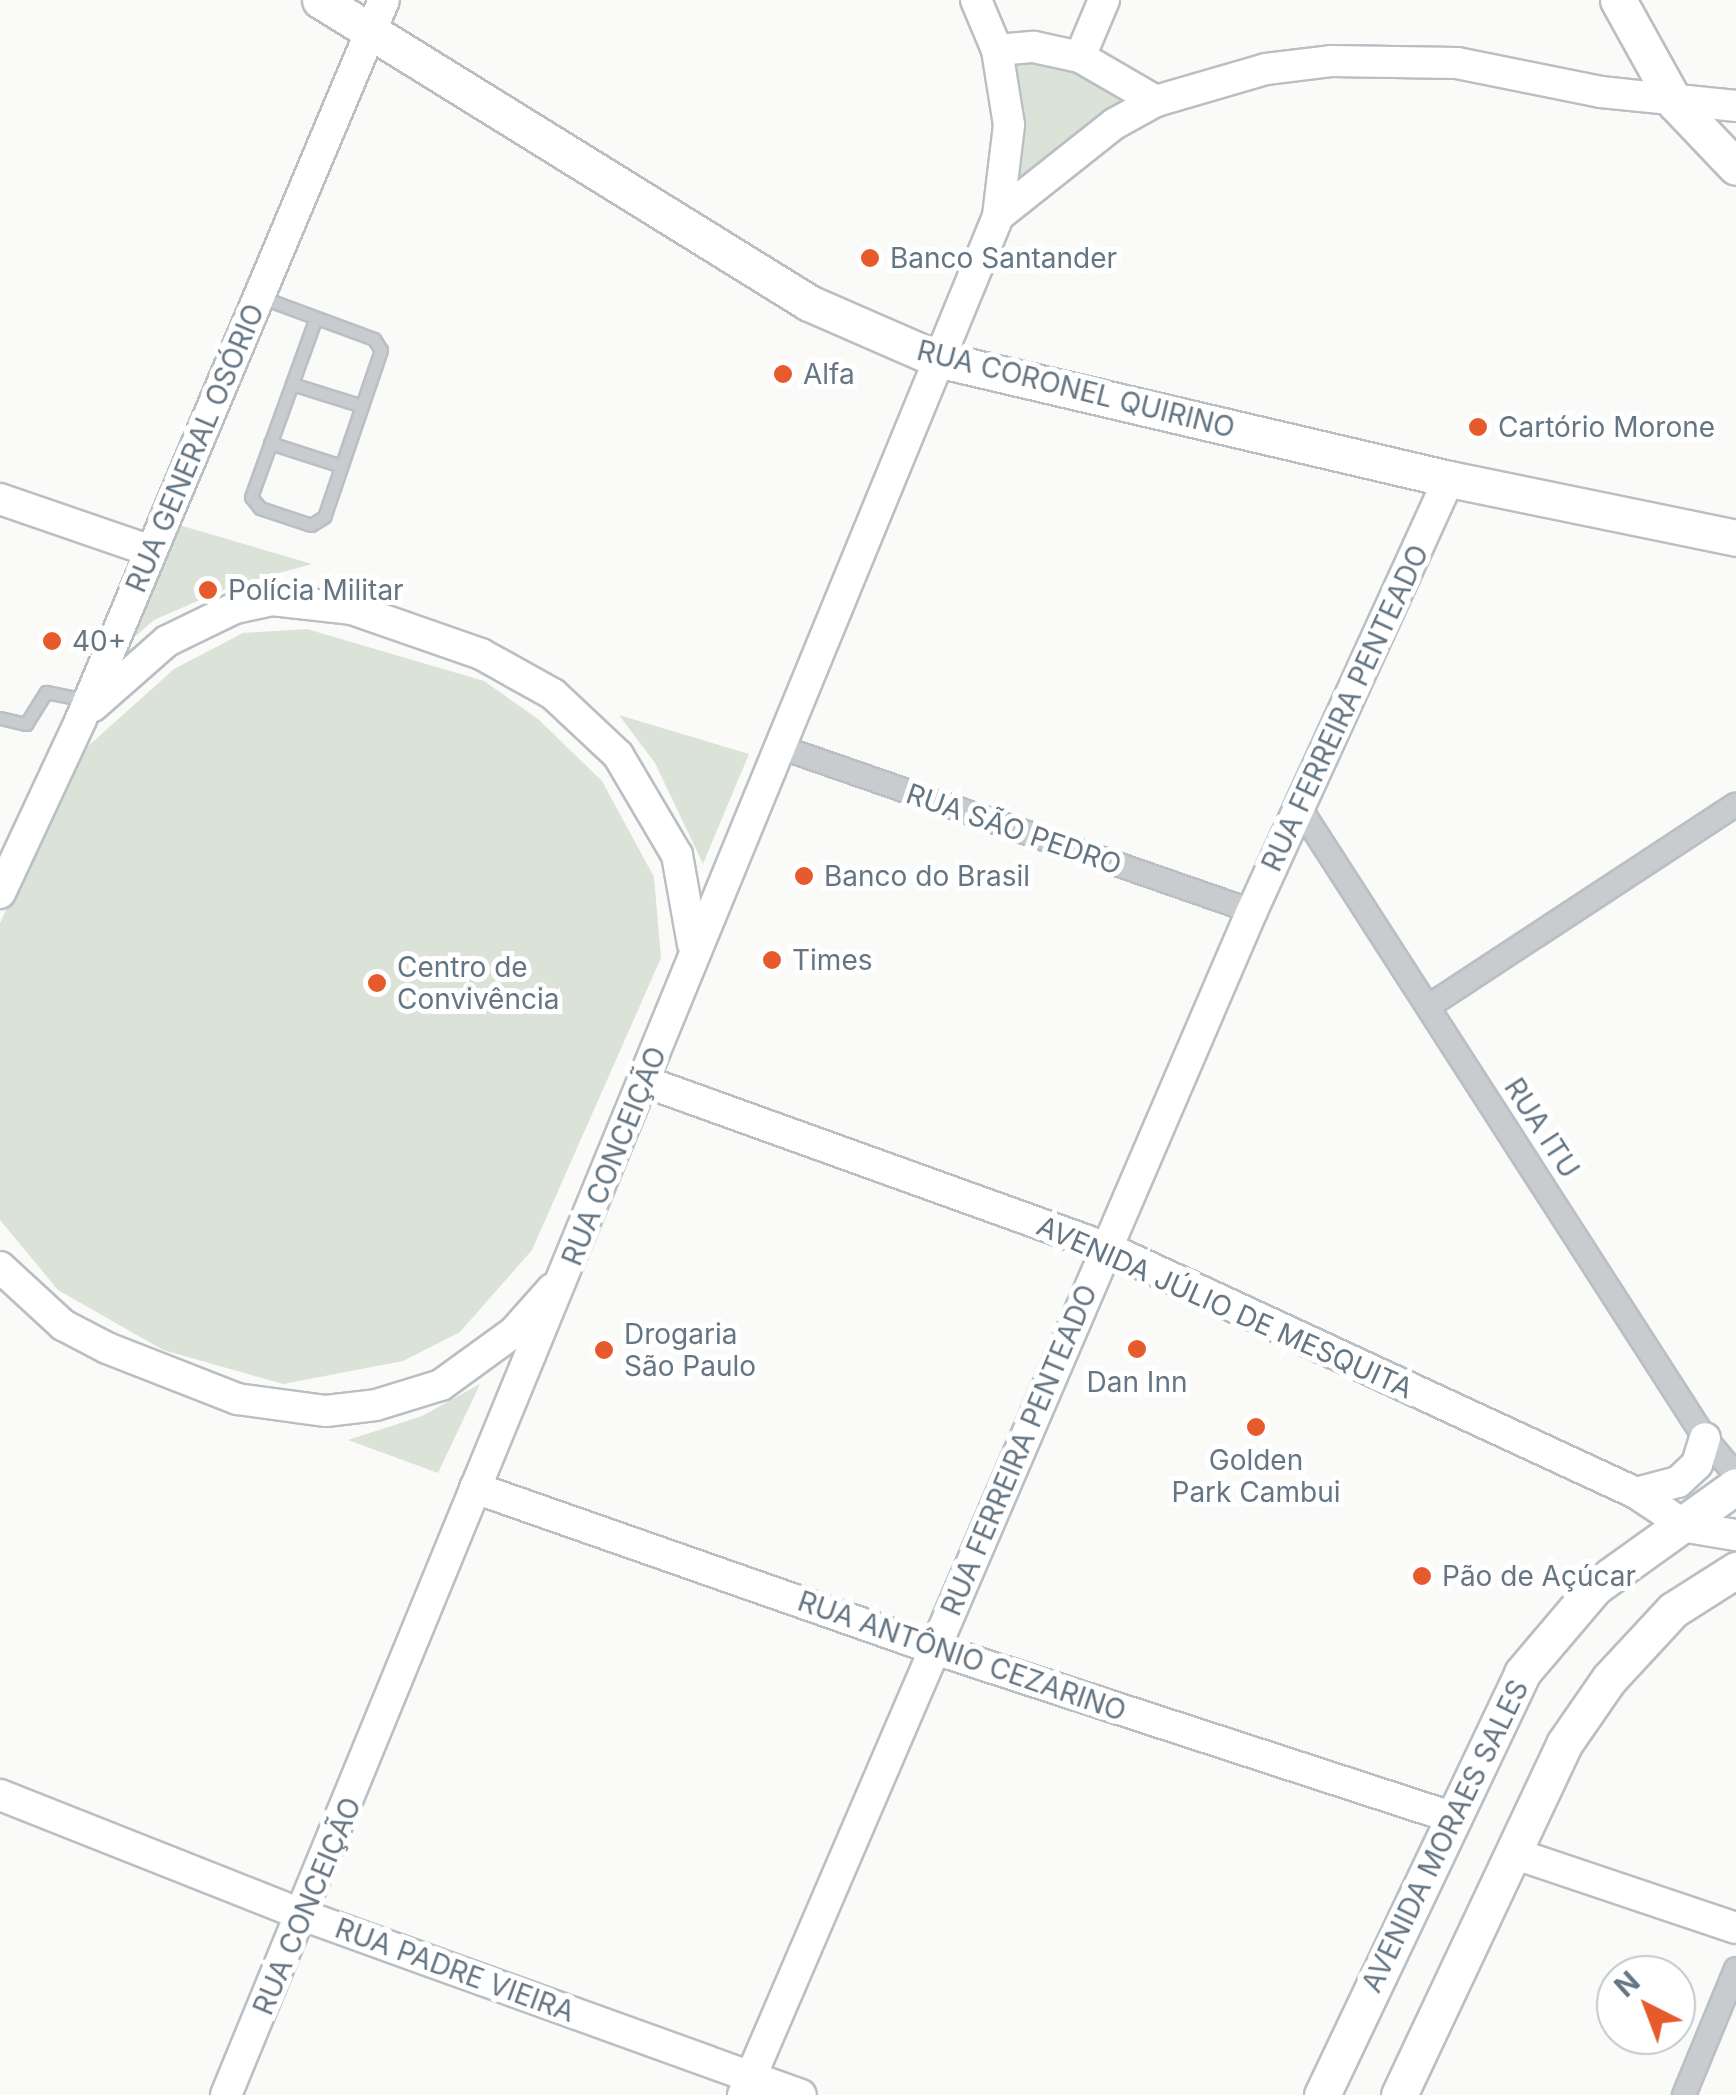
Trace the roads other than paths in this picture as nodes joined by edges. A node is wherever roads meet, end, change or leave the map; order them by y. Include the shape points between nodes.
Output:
1 (320, 0) edge
2 (976, 0) edge
3 (1104, 0) edge
4 (1618, 0) edge
5 (377, 15) edge
6 (997, 50) junction
7 (1080, 57) junction
8 (1156, 100) junction
9 (1676, 103) junction
10 (1736, 106) edge
11 (1736, 167) edge
12 (998, 216) junction
13 (258, 296) junction
14 (315, 320) junction
15 (938, 359) junction
16 (292, 384) junction
17 (362, 406) junction
18 (270, 444) junction
19 (341, 466) junction
20 (1449, 479) junction
21 (0, 500) edge
22 (1736, 538) edge
23 (151, 552) junction
24 (84, 710) junction
25 (0, 718) edge
26 (777, 746) junction
27 (1736, 804) edge
28 (1301, 810) junction
29 (1, 888) edge
30 (1252, 911) junction
31 (693, 948) junction
32 (1429, 1006) junction
33 (646, 1082) junction
34 (1106, 1247) junction
35 (0, 1267) edge
36 (568, 1272) junction
37 (1705, 1438) junction
38 (1736, 1475) edge
39 (1736, 1486) edge
40 (475, 1488) junction
41 (1636, 1493) junction
42 (1687, 1526) junction
43 (1736, 1534) edge
44 (1736, 1570) edge
45 (935, 1648) junction
46 (0, 1795) edge
47 (1451, 1817) junction
48 (1512, 1853) junction
49 (305, 1916) junction
50 (1736, 1928) edge
51 (1736, 1969) edge
52 (747, 2086) edge
53 (226, 2095) edge
54 (801, 2095) edge
55 (1322, 2095) edge
56 (1399, 2095) edge
57 (1684, 2095) edge

1 - 5 main road, RUA CORONEL QUIRINO
2 - 6 main road
3 - 7 main road
4 - 9 main road
5 - 13 main road, RUA GENERAL OSÓRIO
5 - 15 main road, RUA CORONEL QUIRINO via 810,303
6 - 7 main road via 1034,46
6 - 12 main road via 1009,125
7 - 8 main road
8 - 9 main road via 1266,69 1457,62
8 - 12 main road via 1101,133
9 - 10 main road
9 - 11 main road
12 - 15 main road, RUA CONCEIÇÃO
13 - 14 lane
13 - 23 main road, RUA GENERAL OSÓRIO
14 - 16 lane
14 - 17 lane via 379,344
15 - 20 main road, RUA CORONEL QUIRINO
15 - 26 main road, RUA CONCEIÇÃO
16 - 17 lane
16 - 18 lane
17 - 19 lane
18 - 19 lane
18 - 19 lane via 254,503 310,525 324,517
20 - 22 main road, RUA CORONEL QUIRINO
20 - 28 main road, RUA FERREIRA PENTEADO
21 - 23 main road
23 - 24 main road, RUA GENERAL OSÓRIO
24 - 25 lane via 46,692 26,724
24 - 29 main road, RUA GENERAL OSÓRIO
24 - 31 main road via 167,641 235,608 309,599 481,654 554,694 618,755 678,855
26 - 30 street, RUA SÃO PEDRO
26 - 31 main road, RUA CONCEIÇÃO
27 - 32 street
28 - 30 main road, RUA FERREIRA PENTEADO
28 - 32 street, RUA ITU
30 - 34 main road, RUA FERREIRA PENTEADO
31 - 33 main road, RUA CONCEIÇÃO
32 - 37 street, RUA ITU
33 - 34 main road, AVENIDA JÚLIO DE MESQUITA
33 - 36 main road, RUA CONCEIÇÃO
34 - 41 main road, AVENIDA JÚLIO DE MESQUITA
34 - 45 main road, RUA FERREIRA PENTEADO
35 - 36 main road via 63,1325 108,1348 237,1399 326,1411 376,1405 442,1384 514,1332
36 - 40 main road, RUA CONCEIÇÃO
37 - 38 street, RUA ITU
37 - 41 main road via 1697,1464 1678,1482
39 - 42 main road, AVENIDA MORAES SALES
40 - 45 main road, RUA ANTÔNIO CEZARINO
40 - 49 main road, RUA CONCEIÇÃO
41 - 42 main road, AVENIDA JÚLIO DE MESQUITA
42 - 43 main road, AVENIDA JÚLIO DE MESQUITA
42 - 47 main road, AVENIDA MORAES SALES via 1595,1587 1556,1627 1499,1712
44 - 48 main road via 1674,1610 1609,1679 1564,1744
45 - 47 main road, RUA ANTÔNIO CEZARINO
45 - 52 main road, RUA FERREIRA PENTEADO
46 - 49 main road, RUA PADRE VIEIRA
47 - 55 main road, AVENIDA MORAES SALES
48 - 50 main road
48 - 56 main road
49 - 52 main road, RUA PADRE VIEIRA
49 - 53 main road, RUA CONCEIÇÃO
51 - 57 street
52 - 54 main road, RUA PADRE VIEIRA

